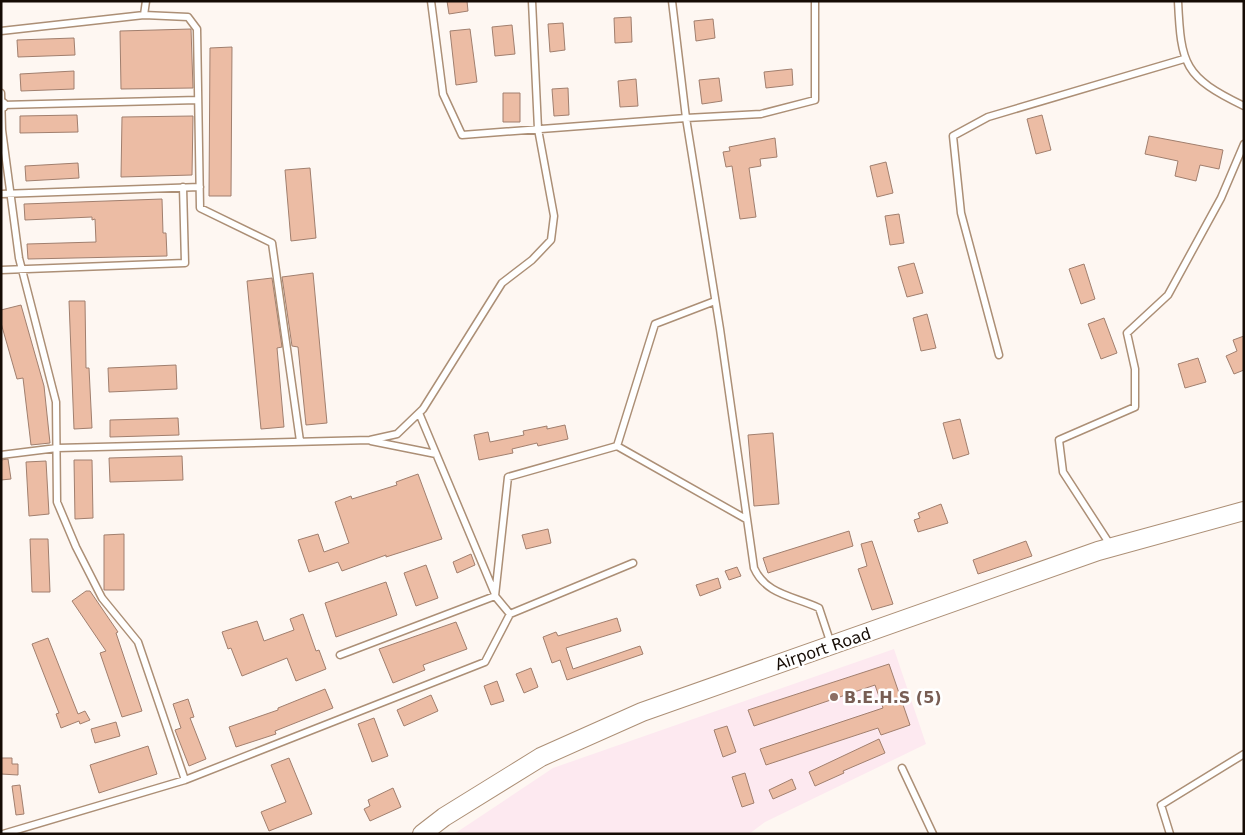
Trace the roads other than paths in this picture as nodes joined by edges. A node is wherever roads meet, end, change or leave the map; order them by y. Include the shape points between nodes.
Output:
1 (146, 1) edge
2 (431, 1) edge
3 (532, 1) edge
4 (672, 1) edge
5 (815, 1) edge
6 (1178, 1) edge
7 (144, 15) junction
8 (1, 31) edge
9 (1184, 59) junction
10 (1, 92) edge
11 (198, 100) junction
12 (1, 105) edge
13 (1244, 106) edge
14 (686, 118) junction
15 (538, 129) junction
16 (1244, 144) edge
17 (183, 187) junction
18 (200, 187) junction
19 (10, 193) junction
20 (1, 194) edge
21 (1, 270) edge
22 (22, 270) junction
23 (715, 301) junction
24 (999, 355) dead end
25 (419, 413) junction
26 (370, 440) junction
27 (300, 441) junction
28 (617, 446) junction
29 (57, 448) junction
30 (1, 454) edge
31 (436, 454) junction
32 (1244, 511) edge
33 (746, 519) junction
34 (1112, 547) junction
35 (633, 563) dead end
36 (495, 596) junction
37 (510, 614) junction
38 (832, 646) junction
39 (340, 655) dead end
40 (1244, 754) edge
41 (902, 768) dead end
42 (185, 780) junction
43 (3, 834) edge
44 (422, 834) edge
45 (933, 834) edge
46 (1170, 834) edge

1 - 7 lane
2 - 15 lane via 443,94 462,136
3 - 15 lane
4 - 14 lane
5 - 14 lane via 815,100 761,114
6 - 9 lane via 1180,45
7 - 8 lane
7 - 11 lane via 188,17 197,29
9 - 13 lane via 1197,77 1221,95
9 - 24 lane via 988,117 953,136 961,214
10 - 12 lane
11 - 12 lane
11 - 18 lane
12 - 19 lane
14 - 15 lane
14 - 23 lane
15 - 25 lane via 554,216 551,240 532,260 502,283
16 - 34 lane via 1221,198 1168,295 1127,333 1135,369 1135,407 1059,440 1063,472
17 - 18 lane
17 - 19 lane
17 - 22 lane via 184,263
18 - 27 lane via 200,208 272,243
19 - 20 lane
19 - 22 lane
21 - 22 lane
22 - 29 lane via 56,402
23 - 28 lane via 655,324
23 - 33 lane
25 - 26 lane via 397,434
25 - 31 lane
26 - 27 lane
26 - 31 lane
27 - 29 lane
28 - 33 lane
28 - 36 lane via 508,477
29 - 30 lane
29 - 42 lane via 57,502 102,598 138,642
31 - 36 lane
32 - 34 main road, Airport Road
33 - 38 lane via 759,580 769,588 819,608
34 - 38 main road, Airport Road
35 - 37 lane
36 - 37 lane
36 - 39 lane
37 - 42 lane via 485,662
38 - 44 main road, Airport Road via 642,712 541,757
40 - 46 lane via 1161,805
41 - 45 lane
42 - 43 lane

